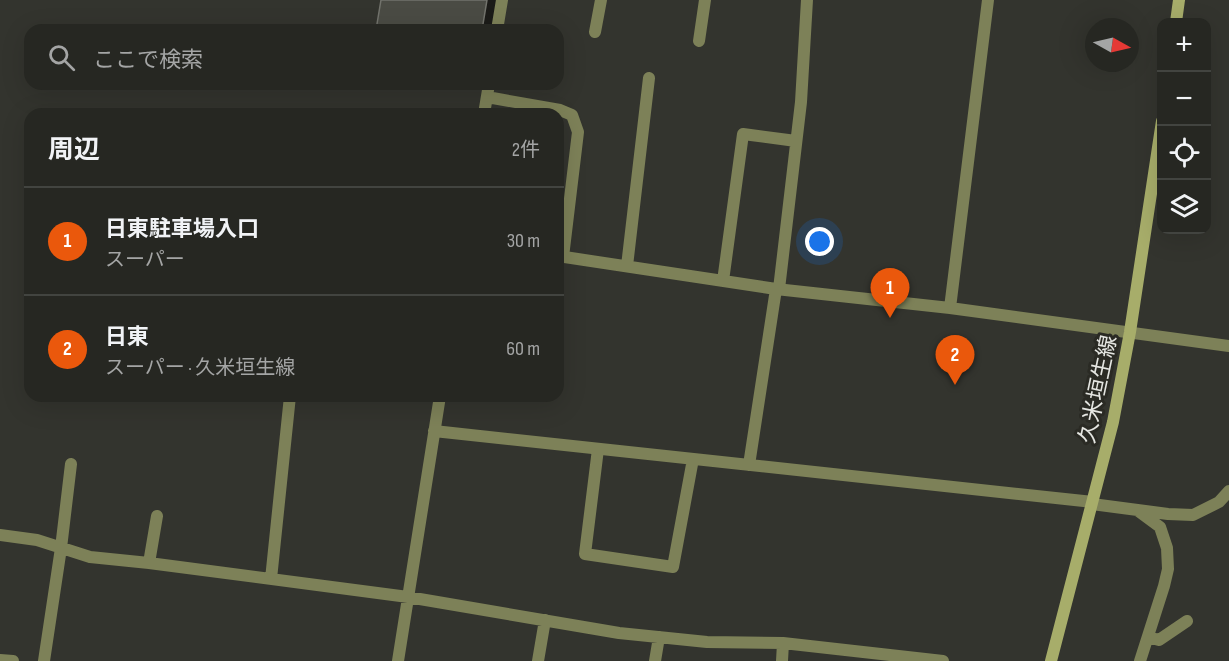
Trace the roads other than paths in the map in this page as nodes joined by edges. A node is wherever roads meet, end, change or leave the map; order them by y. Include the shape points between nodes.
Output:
1 (502, 0) edge
2 (601, 0) edge
3 (705, 0) edge
4 (807, 0) edge
5 (988, 0) edge
6 (1179, 0) edge
7 (1177, 18) edge
8 (499, 24) edge
9 (595, 32) dead end
10 (699, 40) dead end
11 (649, 78) dead end
12 (488, 90) edge
13 (487, 98) junction
14 (485, 108) edge
15 (548, 108) edge
16 (564, 112) edge
17 (1160, 126) edge
18 (796, 141) junction
19 (564, 228) edge
20 (564, 257) edge
21 (627, 266) junction
22 (723, 280) junction
23 (777, 289) junction
24 (950, 308) junction
25 (1130, 332) junction
26 (1229, 346) edge
27 (289, 402) edge
28 (439, 402) edge
29 (435, 431) junction
30 (598, 448) junction
31 (693, 459) junction
32 (71, 464) dead end
33 (748, 465) junction
34 (1229, 491) edge
35 (1093, 503) junction
36 (1137, 510) junction
37 (157, 516) dead end
38 (0, 535) edge
39 (61, 548) junction
40 (149, 563) junction
41 (271, 579) junction
42 (408, 597) junction
43 (545, 620) junction
44 (1187, 621) dead end
45 (659, 637) junction
46 (1148, 637) junction
47 (783, 643) junction
48 (0, 660) edge
49 (13, 661) edge
50 (44, 661) edge
51 (398, 661) edge
52 (538, 661) edge
53 (655, 661) edge
54 (782, 661) edge
55 (943, 661) edge
56 (1051, 661) edge
57 (1140, 661) edge

1 - 8 street
2 - 9 street
3 - 10 street
4 - 18 street
5 - 24 street
6 - 7 main road
11 - 21 street
12 - 13 street
13 - 14 street
13 - 15 street
16 - 19 street via 572,115 578,132
17 - 25 main road, 久米垣生線
18 - 22 street via 743,134
18 - 23 street
20 - 21 street
21 - 22 street
22 - 23 street
23 - 24 street
23 - 33 street
24 - 25 street
25 - 26 street
25 - 35 main road, 久米垣生線
27 - 41 street
28 - 29 street
29 - 30 street
29 - 42 street
30 - 31 street
30 - 31 street via 585,554 673,567
31 - 33 street
32 - 39 street
33 - 35 street
34 - 36 street via 1219,502 1193,515
35 - 36 street
35 - 56 main road, 久米垣生線
36 - 46 street via 1160,527 1167,548 1168,569
37 - 40 street
38 - 39 street
39 - 40 street via 90,557
39 - 50 street
40 - 41 street
41 - 42 street
42 - 43 street
42 - 51 street
43 - 45 street
43 - 52 street
44 - 46 street via 1160,640
45 - 47 street
45 - 53 street
46 - 57 street
47 - 54 street
47 - 55 street
48 - 49 street

